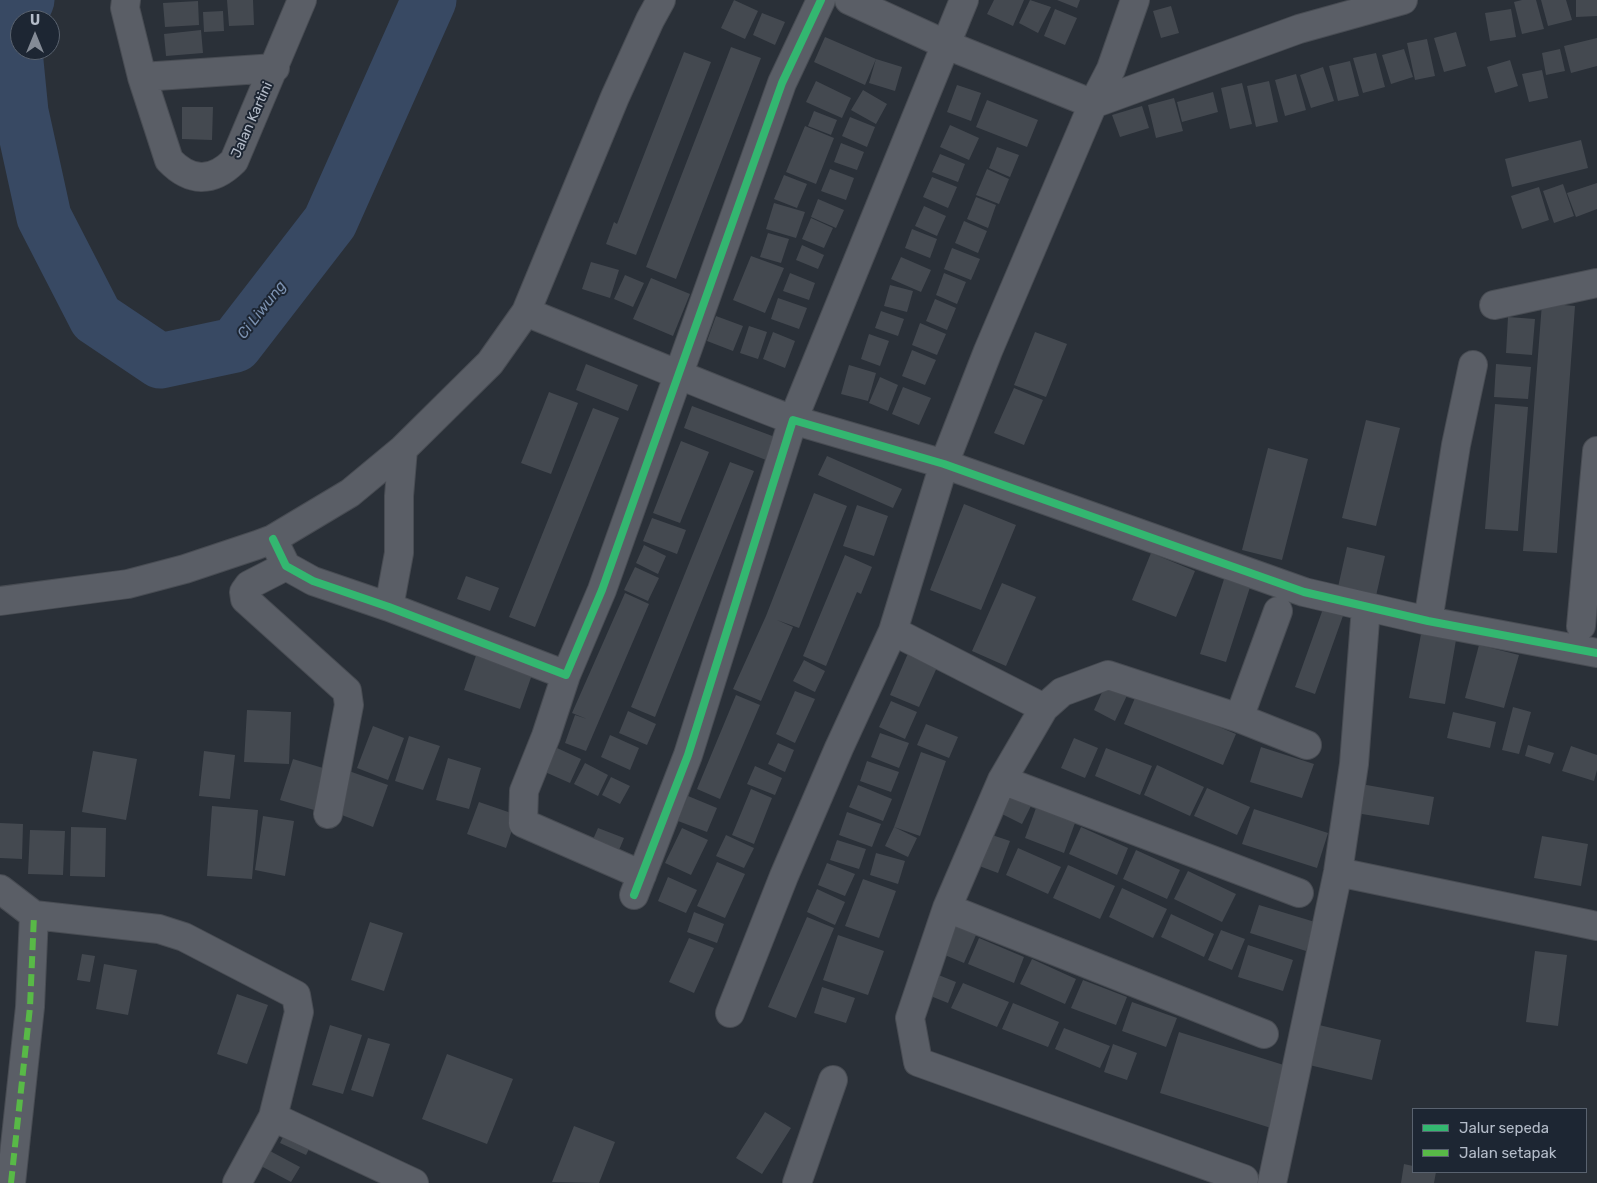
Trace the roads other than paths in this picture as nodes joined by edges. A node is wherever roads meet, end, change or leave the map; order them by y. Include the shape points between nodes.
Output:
1 (126, 0) edge
2 (302, 0) edge
3 (661, 0) edge
4 (820, 0) edge
5 (849, 0) edge
6 (964, 0) edge
7 (1135, 0) edge
8 (1403, 0) edge
9 (947, 44) junction
10 (275, 68) junction
11 (142, 77) junction
12 (1093, 104) junction
13 (1597, 283) edge
14 (1494, 305) dead end
15 (526, 312) junction
16 (1473, 365) dead end
17 (679, 376) junction
18 (793, 420) junction
19 (403, 449) junction
20 (1597, 451) edge
21 (944, 464) junction
22 (273, 539) junction
23 (286, 566) junction
24 (0, 601) edge
25 (389, 607) junction
26 (1366, 607) junction
27 (1278, 612) dead end
28 (1428, 621) junction
29 (1581, 626) dead end
30 (893, 631) junction
31 (1597, 653) edge
32 (566, 675) junction
33 (1044, 708) junction
34 (1239, 718) junction
35 (1307, 745) dead end
36 (1002, 780) junction
37 (328, 814) dead end
38 (1338, 872) junction
39 (0, 889) edge
40 (1299, 893) dead end
41 (947, 908) junction
42 (34, 915) junction
43 (1597, 926) edge
44 (730, 1013) dead end
45 (1264, 1034) dead end
46 (833, 1080) dead end
47 (273, 1117) junction
48 (1244, 1179) dead end
49 (11, 1183) edge
50 (237, 1183) edge
51 (414, 1183) edge
52 (797, 1183) edge
53 (1272, 1183) edge

1 - 11 street, Jalan Kartini via 125,8
2 - 10 street, Jalan Kartini
3 - 15 street via 615,96
4 - 17 street via 782,83
5 - 9 street
6 - 9 street
7 - 12 street via 1111,68
8 - 12 street via 1299,29
9 - 12 street
9 - 18 street
10 - 11 street, Jalan Kartini
10 - 11 street, Jalan Kartini via 234,161 218,174 202,178 195,178 169,160
12 - 21 street
13 - 14 street
15 - 17 street
15 - 19 street via 490,363
16 - 28 street via 1456,445
17 - 18 street
17 - 32 street via 602,590
18 - 21 street
18 - 32 street via 688,755 638,885 522,823 524,792
19 - 22 street via 350,493
19 - 25 street via 399,553
20 - 29 street
21 - 26 street via 1304,592
21 - 30 street
22 - 23 street
22 - 24 street via 185,569 128,584
23 - 25 street via 313,581
23 - 37 street via 249,585 244,592 245,599 347,691 349,705
25 - 32 street
26 - 28 street
26 - 38 street via 1354,764
27 - 34 street
28 - 31 street
30 - 33 street
30 - 44 street via 827,776
33 - 34 street via 1062,692 1108,675
33 - 36 street
34 - 35 street
36 - 40 street
36 - 41 street
38 - 43 street
38 - 53 street
39 - 42 street
41 - 45 street
41 - 48 street via 910,1018 918,1062
42 - 47 street via 184,937 296,995 299,1012
42 - 49 street via 30,1007
46 - 52 street
47 - 50 street
47 - 51 street

